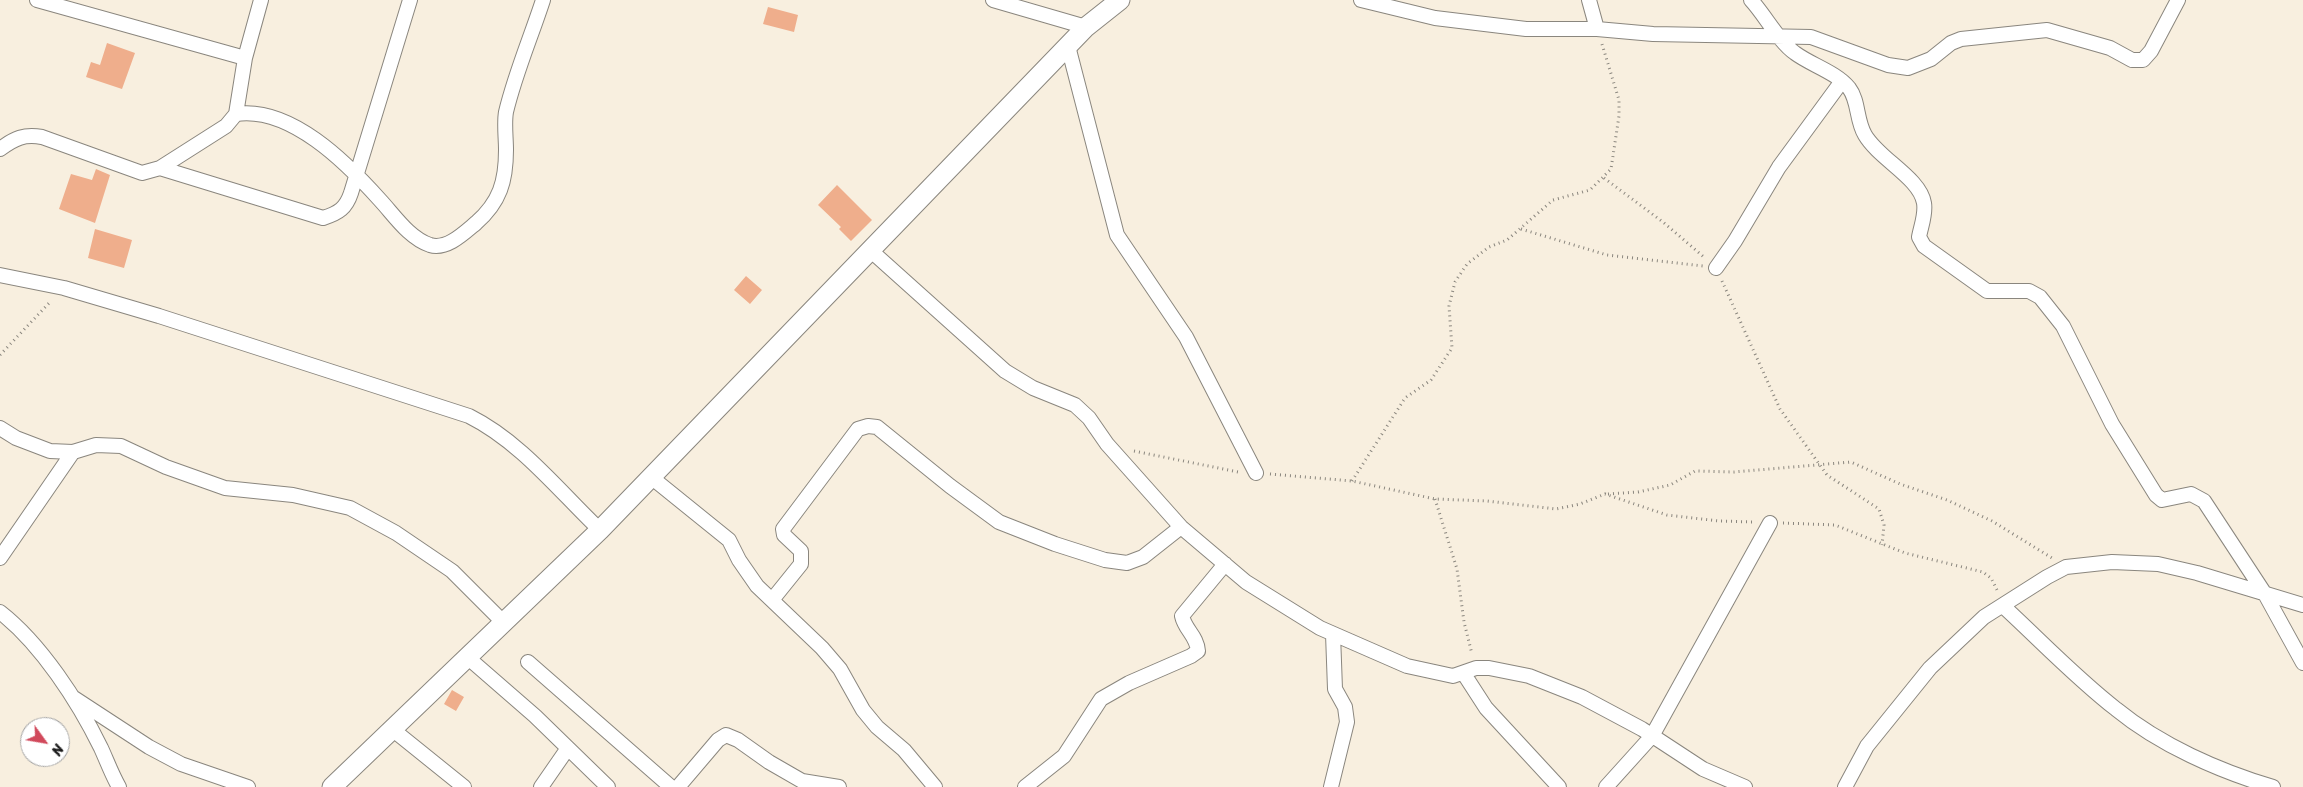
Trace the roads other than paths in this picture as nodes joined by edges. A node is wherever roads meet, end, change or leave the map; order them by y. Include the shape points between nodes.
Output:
1 (37, 0) edge
2 (261, 0) edge
3 (410, 0) edge
4 (543, 0) edge
5 (993, 0) edge
6 (1120, 0) edge
7 (1361, 0) edge
8 (1589, 0) edge
9 (1751, 0) edge
10 (2178, 0) edge
11 (1086, 27) junction
12 (1597, 29) junction
13 (1781, 37) junction
14 (1068, 46) junction
15 (245, 58) junction
16 (1842, 81) junction
17 (236, 114) junction
18 (6, 138) edge
19 (0, 149) edge
20 (160, 168) junction
21 (357, 174) junction
22 (869, 250) junction
23 (1716, 268) road end
24 (0, 276) edge
25 (0, 428) edge
26 (73, 452) junction
27 (1256, 473) road end
28 (650, 477) junction
29 (1770, 522) road end
30 (1181, 527) junction
31 (600, 530) junction
32 (0, 558) edge
33 (1225, 564) junction
34 (2265, 594) junction
35 (772, 600) junction
36 (2303, 605) edge
37 (2003, 606) junction
38 (0, 612) edge
39 (503, 622) junction
40 (1333, 634) junction
41 (466, 656) junction
42 (528, 662) dead end
43 (2303, 663) edge
44 (1470, 671) junction
45 (70, 696) junction
46 (392, 729) junction
47 (1652, 736) junction
48 (568, 748) junction
49 (119, 787) edge
50 (248, 787) edge
51 (332, 787) edge
52 (464, 787) edge
53 (542, 787) edge
54 (608, 787) edge
55 (671, 787) edge
56 (678, 787) edge
57 (839, 787) edge
58 (935, 787) edge
59 (1025, 787) edge
60 (1331, 787) edge
61 (1559, 787) edge
62 (1606, 787) edge
63 (1745, 787) edge
64 (1845, 787) edge
65 (2273, 787) edge

1 - 15 street
2 - 15 street
3 - 21 street
4 - 21 street via 506,113 505,180 490,211 459,238 446,244 431,245 407,230
5 - 11 street
6 - 11 street
7 - 12 street via 1435,18 1502,27
8 - 12 street
9 - 13 street
10 - 13 street via 2143,60 2132,60 2110,48 2047,30 1961,39 1931,59 1908,68 1888,65 1811,37
11 - 14 street
12 - 13 street via 1653,34
13 - 16 street via 1794,53
14 - 22 street
14 - 27 street via 1117,235 1186,337
15 - 17 street
16 - 23 street via 1779,167
16 - 34 street via 1854,97 1866,138 1880,155 1920,190 1924,203 1920,242 1987,290 2029,291 2040,297 2063,326 2112,424 2156,495 2162,500 2191,494 2204,501
17 - 20 street via 226,126
17 - 21 street via 265,114 283,120
18 - 19 street
18 - 20 street via 27,134 42,137 142,173
20 - 21 street via 323,218 336,214 347,205
22 - 28 street
22 - 30 street via 1005,371 1033,388 1074,405 1089,418 1107,444
24 - 31 street via 64,288 159,316 469,416 490,427 525,456
25 - 26 street via 50,451
26 - 32 street
26 - 39 street via 96,445 121,446 166,467 226,488 293,495 350,508 402,536 452,571
28 - 31 street
28 - 35 street via 729,540 753,580
29 - 47 street
30 - 33 street
30 - 35 street via 1143,557 1127,563 1105,560 999,522 877,427 868,426 858,429 783,529 784,535 801,551 801,564
31 - 39 street
33 - 40 street via 1246,582
33 - 59 street via 1182,616 1197,642 1198,651 1107,694 1095,706 1064,756
34 - 36 street
34 - 37 street via 2158,564 2112,562 2066,567
34 - 43 street
35 - 58 street via 840,669 868,716 904,750
37 - 64 street via 1984,617 1930,668 1867,746
37 - 65 street via 2124,715 2167,743 2248,780
38 - 45 street via 36,646
39 - 41 street
40 - 44 street via 1407,666 1453,676
40 - 60 street via 1335,690 1345,707 1347,722
41 - 46 street
41 - 48 street
42 - 55 street
44 - 47 street via 1489,668 1529,676 1582,697
44 - 61 street via 1486,708
45 - 49 street via 85,718
45 - 50 street via 135,739 181,764
46 - 51 street
46 - 52 street
47 - 62 street
47 - 63 street via 1704,769
48 - 53 street
48 - 54 street
56 - 57 street via 726,735 802,781

